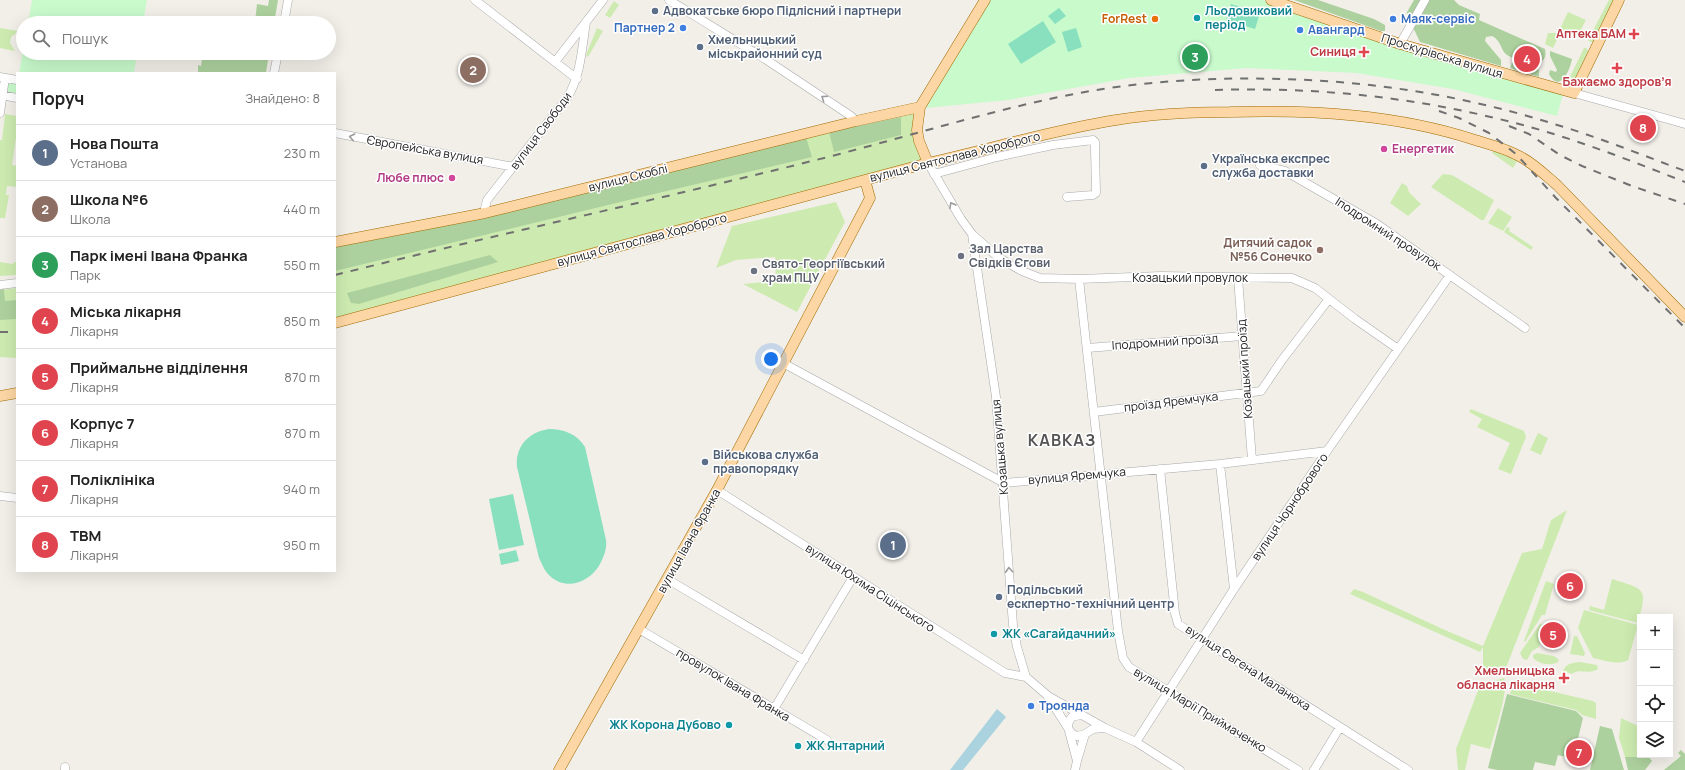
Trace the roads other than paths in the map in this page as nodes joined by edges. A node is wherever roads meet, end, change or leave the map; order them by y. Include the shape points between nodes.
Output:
1 (288, 0) edge
2 (475, 0) edge
3 (603, 0) edge
4 (669, 0) edge
5 (1271, 0) edge
6 (1425, 0) edge
7 (1619, 0) edge
8 (981, 1) edge
9 (285, 16) edge
10 (586, 22) junction
11 (1400, 44) junction
12 (277, 60) edge
13 (555, 62) junction
14 (274, 72) edge
15 (3, 77) edge
16 (577, 78) junction
17 (16, 80) edge
18 (1574, 94) junction
19 (1, 95) edge
20 (16, 98) edge
21 (920, 108) junction
22 (0, 113) edge
23 (856, 121) junction
24 (1685, 124) edge
25 (336, 133) edge
26 (928, 163) junction
27 (1260, 165) dead end
28 (514, 167) junction
29 (934, 174) junction
30 (865, 180) junction
31 (1067, 197) dead end
32 (485, 213) junction
33 (972, 234) junction
34 (336, 242) edge
35 (1450, 275) junction
36 (1238, 278) junction
37 (1079, 279) junction
38 (16, 283) edge
39 (0, 285) edge
40 (1329, 299) junction
41 (1685, 316) edge
42 (336, 323) edge
43 (1525, 328) dead end
44 (1243, 336) junction
45 (1087, 348) junction
46 (1398, 349) junction
47 (783, 363) junction
48 (1261, 391) junction
49 (1247, 392) junction
50 (16, 394) edge
51 (0, 396) edge
52 (1248, 406) junction
53 (1094, 412) junction
54 (1327, 452) junction
55 (1252, 460) junction
56 (1220, 464) junction
57 (1160, 469) junction
58 (1102, 474) junction
59 (1004, 483) junction
60 (717, 490) junction
61 (0, 496) edge
62 (16, 498) edge
63 (853, 577) junction
64 (667, 579) junction
65 (1234, 589) junction
66 (639, 630) junction
67 (1203, 639) junction
68 (804, 660) junction
69 (1026, 677) junction
70 (1169, 691) junction
71 (1047, 695) junction
72 (774, 710) junction
73 (1083, 716) junction
74 (1340, 727) junction
75 (1105, 728) junction
76 (1069, 730) junction
77 (1086, 733) junction
78 (826, 740) dead end
79 (1136, 742) junction
80 (1076, 766) edge
81 (559, 770) edge
82 (1180, 770) edge
83 (1298, 770) edge
84 (1314, 770) edge
85 (1408, 770) edge

1 - 9 street
2 - 13 street
3 - 10 street, вулиця Свободи
23 -> 4 street via 766,59
5 - 11 main road, Проскурівська вулиця
6 - 11 street
7 - 18 main road
8 - 21 main road
10 - 13 street
10 - 16 street, вулиця Свободи
11 - 18 main road, Проскурівська вулиця
12 - 14 street
13 - 16 street
15 - 17 street
15 - 19 street
16 - 28 street, вулиця Свободи via 567,98
18 - 24 street, Проскурівська вулиця
19 - 20 street
19 - 22 street
21 - 23 main road, вулиця Скоблі
21 - 26 main road via 917,130
23 - 32 main road, вулиця Скоблі
28 -> 25 street, Європейська вулиця
26 - 29 street, Козацька вулиця
26 - 30 main road, вулиця Святослава Хороброго
26 - 41 main road, вулиця Святослава Хороброго via 1021,139 1123,119 1212,112 1312,112 1389,120 1433,128 1516,154 1540,170
27 - 35 street, Іподромний провулок via 1285,171 1323,192 1377,224
28 - 32 street, вулиця Свободи via 487,200
29 - 31 street via 1053,144 1093,140 1096,193
33 -> 29 street, Козацька вулиця
30 - 42 main road, вулиця Святослава Хороброго
30 - 47 main road, вулиця Івана Франка via 870,198
32 - 34 main road, вулиця Скоблі
33 - 37 street, Козацький провулок via 1000,258 1022,271 1040,278
33 - 59 street, Козацька вулиця via 996,398
35 - 43 street, Іподромний провулок
35 - 46 street, вулиця Чорнобрового
36 - 37 street, Козацький провулок via 1161,276
36 - 40 street, Козацький провулок via 1292,278 1315,288
36 - 44 street, Козацький проїзд
37 - 45 street, вулиця Марії Приймаченко
38 - 39 street
40 - 46 street, Козацький провулок
40 - 48 street
44 - 45 street, Іподромний проїзд
44 - 49 street, Козацький проїзд
45 - 53 street, вулиця Марії Приймаченко
46 - 54 street, вулиця Чорнобрового
47 - 59 street
47 - 60 main road, вулиця Івана Франка
48 - 49 street, проїзд Яремчука
48 - 52 street
49 - 52 street, Козацький проїзд
49 - 53 street, проїзд Яремчука
50 - 51 main road
52 - 55 street, Козацький проїзд
53 - 58 street, вулиця Марії Приймаченко
54 - 55 street, вулиця Яремчука
54 - 65 street, вулиця Чорнобрового
55 - 56 street, вулиця Яремчука
56 - 57 street, вулиця Яремчука
56 - 65 street
57 - 58 street, вулиця Яремчука
57 - 67 street, вулиця Євгена Маланюка via 1174,613 1178,624
58 - 59 street, вулиця Яремчука
58 - 70 street, вулиця Марії Приймаченко via 1123,658 1129,667
69 -> 59 street, Козацька вулиця via 1013,625
60 - 63 street, вулиця Юхима Сіцінського
60 - 64 main road, вулиця Івана Франка
61 - 62 street
63 - 68 street
63 - 69 street, вулиця Юхима Сіцінського via 1004,673
64 - 66 main road, вулиця Івана Франка
64 - 68 street
65 - 67 street, вулиця Чорнобрового
66 - 72 street, провулок Івана Франка
66 - 81 main road, вулиця Івана Франка
67 - 70 street, вулиця Чорнобрового
67 - 74 street, вулиця Євгена Маланюка
68 - 72 street
69 - 71 street
70 - 79 street, вулиця Чорнобрового
70 - 83 street, вулиця Марії Приймаченко
71 - 73 street
71 - 76 street
72 - 78 street, провулок Івана Франка
73 - 75 street
73 - 76 street via 1072,717 1068,722
73 - 77 street via 1089,726
74 - 84 street
74 - 85 street, вулиця Євгена Маланюка
75 - 77 street via 1093,729
75 - 79 street
76 - 77 street via 1077,736
76 - 80 street
77 - 80 street
79 - 82 street

